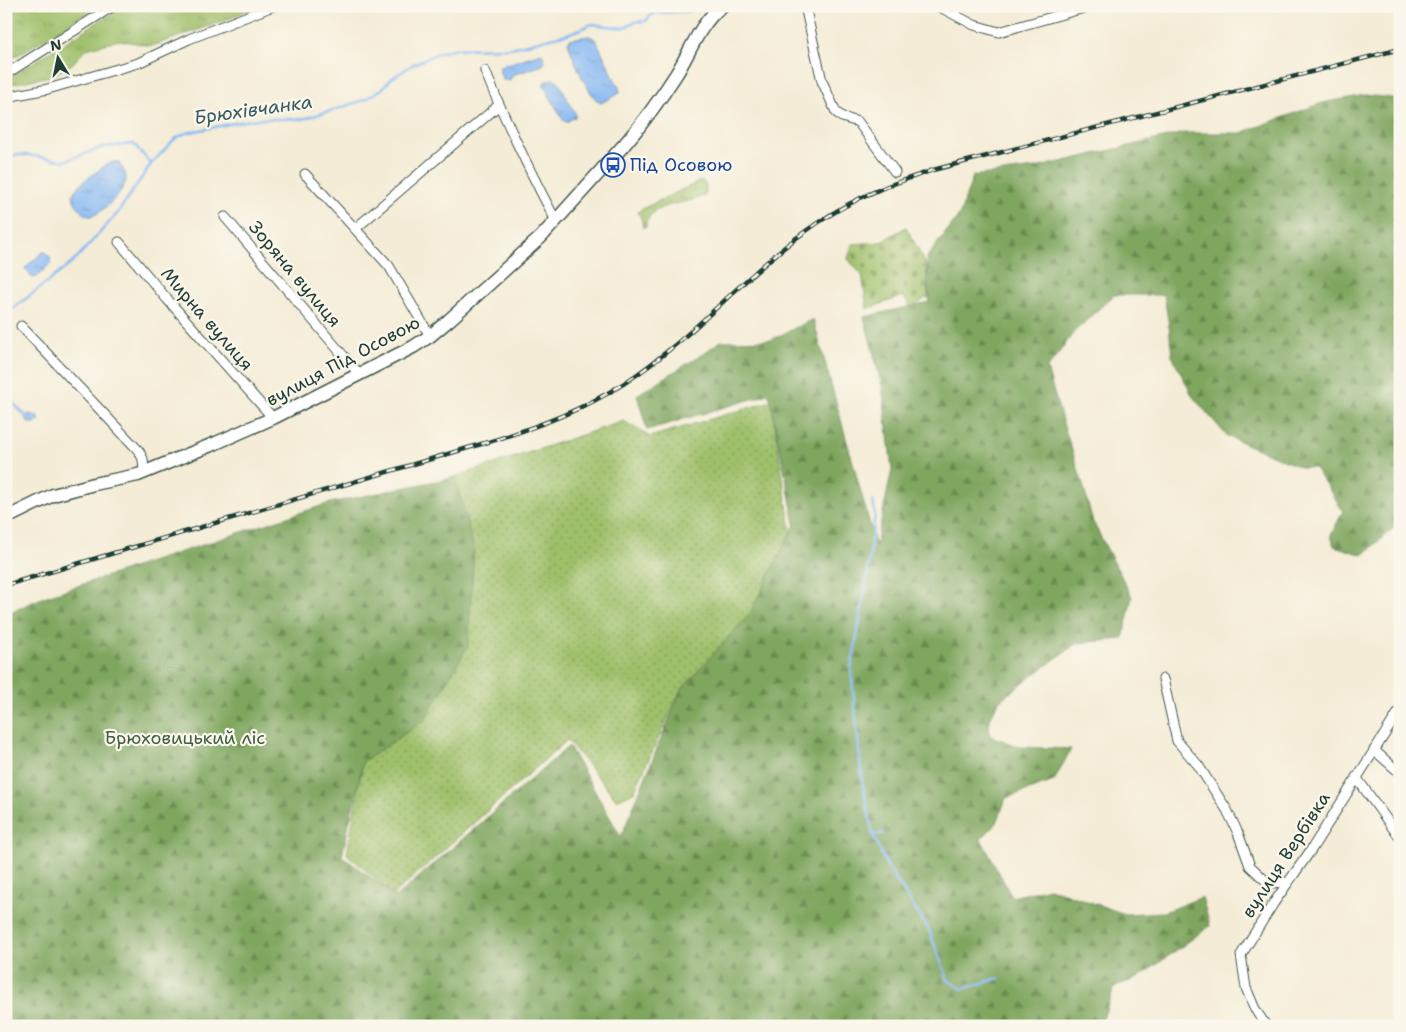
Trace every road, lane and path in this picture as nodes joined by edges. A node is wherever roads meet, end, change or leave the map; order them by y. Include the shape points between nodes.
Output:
1 (114, 6) edge
2 (273, 6) edge
3 (722, 6) edge
4 (805, 6) edge
5 (938, 6) edge
6 (1091, 6) edge
7 (485, 71) dead end
8 (6, 74) edge
9 (6, 97) edge
10 (499, 105) junction
11 (895, 172) dead end
12 (305, 174) dead end
13 (225, 217) dead end
14 (556, 221) junction
15 (356, 229) junction
16 (119, 242) dead end
17 (21, 326) dead end
18 (430, 336) junction
19 (359, 374) junction
20 (273, 418) junction
21 (144, 472) junction
22 (6, 518) edge
23 (1163, 679) dead end
24 (1400, 710) edge
25 (1374, 750) junction
26 (1400, 773) edge
27 (1356, 777) junction
28 (1400, 838) edge
29 (1288, 882) junction
30 (1266, 1026) edge

1 - 8 street
2 - 9 street via 138,63 48,89
3 - 14 street, вулиця Під Осовою via 704,23 677,74 635,133
4 - 11 street via 822,81 836,112 858,122
5 - 6 street via 974,25 999,32
7 - 10 street
10 - 14 street
10 - 15 street
12 - 15 street
13 - 19 street, Зоряна вулиця
14 - 18 street, вулиця Під Осовою
15 - 18 street via 389,266
16 - 20 street, Мирна вулиця
17 - 21 street via 138,451 143,459
18 - 19 street, вулиця Під Осовою
19 - 20 street, вулиця Під Осовою
20 - 21 street, вулиця Під Осовою
21 - 22 street, вулиця Під Осовою via 54,495
23 - 29 street via 1176,741 1198,765 1227,810 1250,866 1268,883
24 - 25 street, вулиця Вербівка
25 - 26 street
25 - 27 street, вулиця Вербівка
27 - 28 street
27 - 29 street, вулиця Вербівка
29 - 30 street, вулиця Вербівка via 1241,955 1246,988

